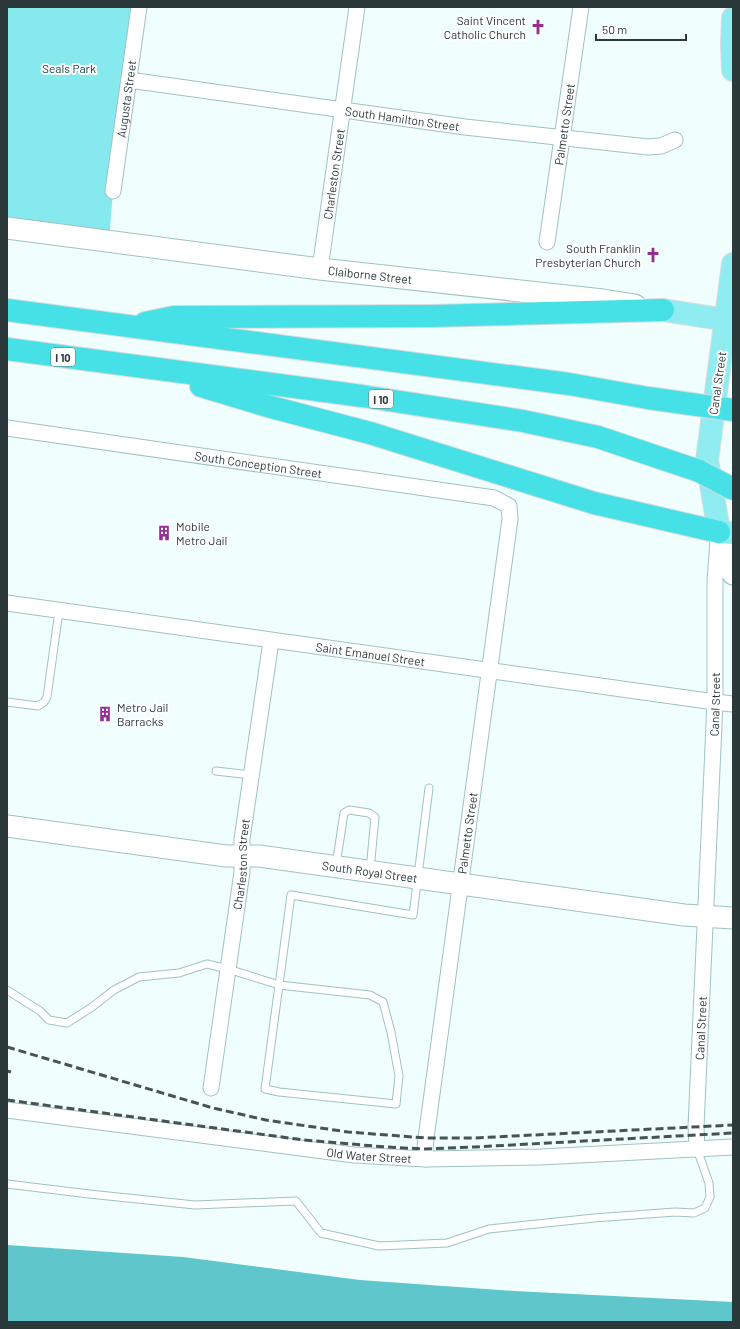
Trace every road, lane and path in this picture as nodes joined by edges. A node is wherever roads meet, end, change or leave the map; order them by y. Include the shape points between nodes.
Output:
1 (139, 7) edge
2 (357, 7) edge
3 (581, 7) edge
4 (733, 18) edge
5 (733, 70) edge
6 (129, 80) junction
7 (343, 110) junction
8 (562, 138) junction
9 (674, 140) dead end
10 (114, 192) dead end
11 (7, 228) edge
12 (547, 242) dead end
13 (733, 264) edge
14 (320, 269) junction
15 (7, 310) edge
16 (663, 310) junction
17 (729, 320) edge
18 (130, 327) junction
19 (7, 349) edge
20 (119, 365) junction
21 (733, 410) edge
22 (7, 428) edge
23 (698, 471) junction
24 (733, 482) edge
25 (733, 489) edge
26 (509, 506) joint
27 (726, 532) edge
28 (733, 574) edge
29 (7, 603) edge
30 (59, 611) junction
31 (271, 641) junction
32 (489, 671) junction
33 (7, 702) edge
34 (714, 702) junction
35 (733, 704) edge
36 (216, 771) dead end
37 (251, 775) junction
38 (429, 788) dead end
39 (7, 826) edge
40 (242, 856) junction
41 (336, 867) junction
42 (370, 872) junction
43 (418, 879) junction
44 (460, 885) junction
45 (705, 916) junction
46 (733, 918) edge
47 (228, 969) junction
48 (279, 985) junction
49 (7, 990) edge
50 (211, 1088) dead end
51 (7, 1110) edge
52 (733, 1146) edge
53 (697, 1149) junction
54 (426, 1159) junction
55 (7, 1184) edge

1 - 6 street, Augusta Street
2 - 7 street, Charleston Street
3 - 8 street, Palmetto Street
4 - 5 main road
6 - 7 street, South Hamilton Street
6 - 10 street, Augusta Street
7 - 8 street, South Hamilton Street
7 - 14 street, Charleston Street
8 - 9 street, South Hamilton Street via 648,147 662,146
8 - 12 street, Palmetto Street
11 - 14 street, Claiborne Street
13 - 17 main road, Canal Street
14 - 16 street, Claiborne Street via 603,300
15 - 18 highway
16 - 17 main road, Claiborne Street
16 - 18 highway via 432,316 174,317
17 - 27 main road, Canal Street via 707,460
18 - 21 highway, bridge via 561,383
19 - 20 highway, I 10
20 - 23 highway, I 10 via 362,396 523,421 598,438
20 - 27 highway via 370,433 594,503
22 - 26 street, South Conception Street via 494,498
23 - 24 highway, I 10, bridge
23 - 25 highway, bridge
26 - 32 street, Palmetto Street via 510,519
27 - 28 street via 723,550
27 - 34 street, Canal Street via 715,580
29 - 30 street, Saint Emanuel Street
30 - 31 street, Saint Emanuel Street
30 - 33 lane via 47,697 38,706
31 - 32 street, Saint Emanuel Street
31 - 37 street, Charleston Street
32 - 34 street, Saint Emanuel Street
32 - 44 street, Palmetto Street
34 - 35 street, Saint Emanuel Street
34 - 45 street, Canal Street
36 - 37 lane
37 - 40 street, Charleston Street
38 - 43 lane
39 - 40 street, South Royal Street via 218,855
40 - 41 street, South Royal Street
40 - 47 street, Charleston Street
41 - 42 street, South Royal Street
41 - 42 lane via 344,813 349,810 370,813 375,817
42 - 43 street, South Royal Street
43 - 44 street, South Royal Street
43 - 48 lane via 412,915 291,895
44 - 45 street, South Royal Street
44 - 54 street, Palmetto Street via 426,1138
45 - 46 street, South Royal Street
45 - 53 street, Canal Street
47 - 48 lane
47 - 49 lane via 207,964 178,973 139,977 114,990 67,1023 49,1020 40,1011
47 - 50 street, Charleston Street
48 - 48 lane via 370,995 383,1002 399,1076 396,1104 265,1089
51 - 54 street, Old Water Street via 354,1154
52 - 53 street, Old Water Street
53 - 54 street, Old Water Street via 541,1157
53 - 55 lane via 709,1183 710,1197 705,1208 694,1213 594,1218 489,1229 447,1243 379,1246 321,1233 296,1201 194,1204

